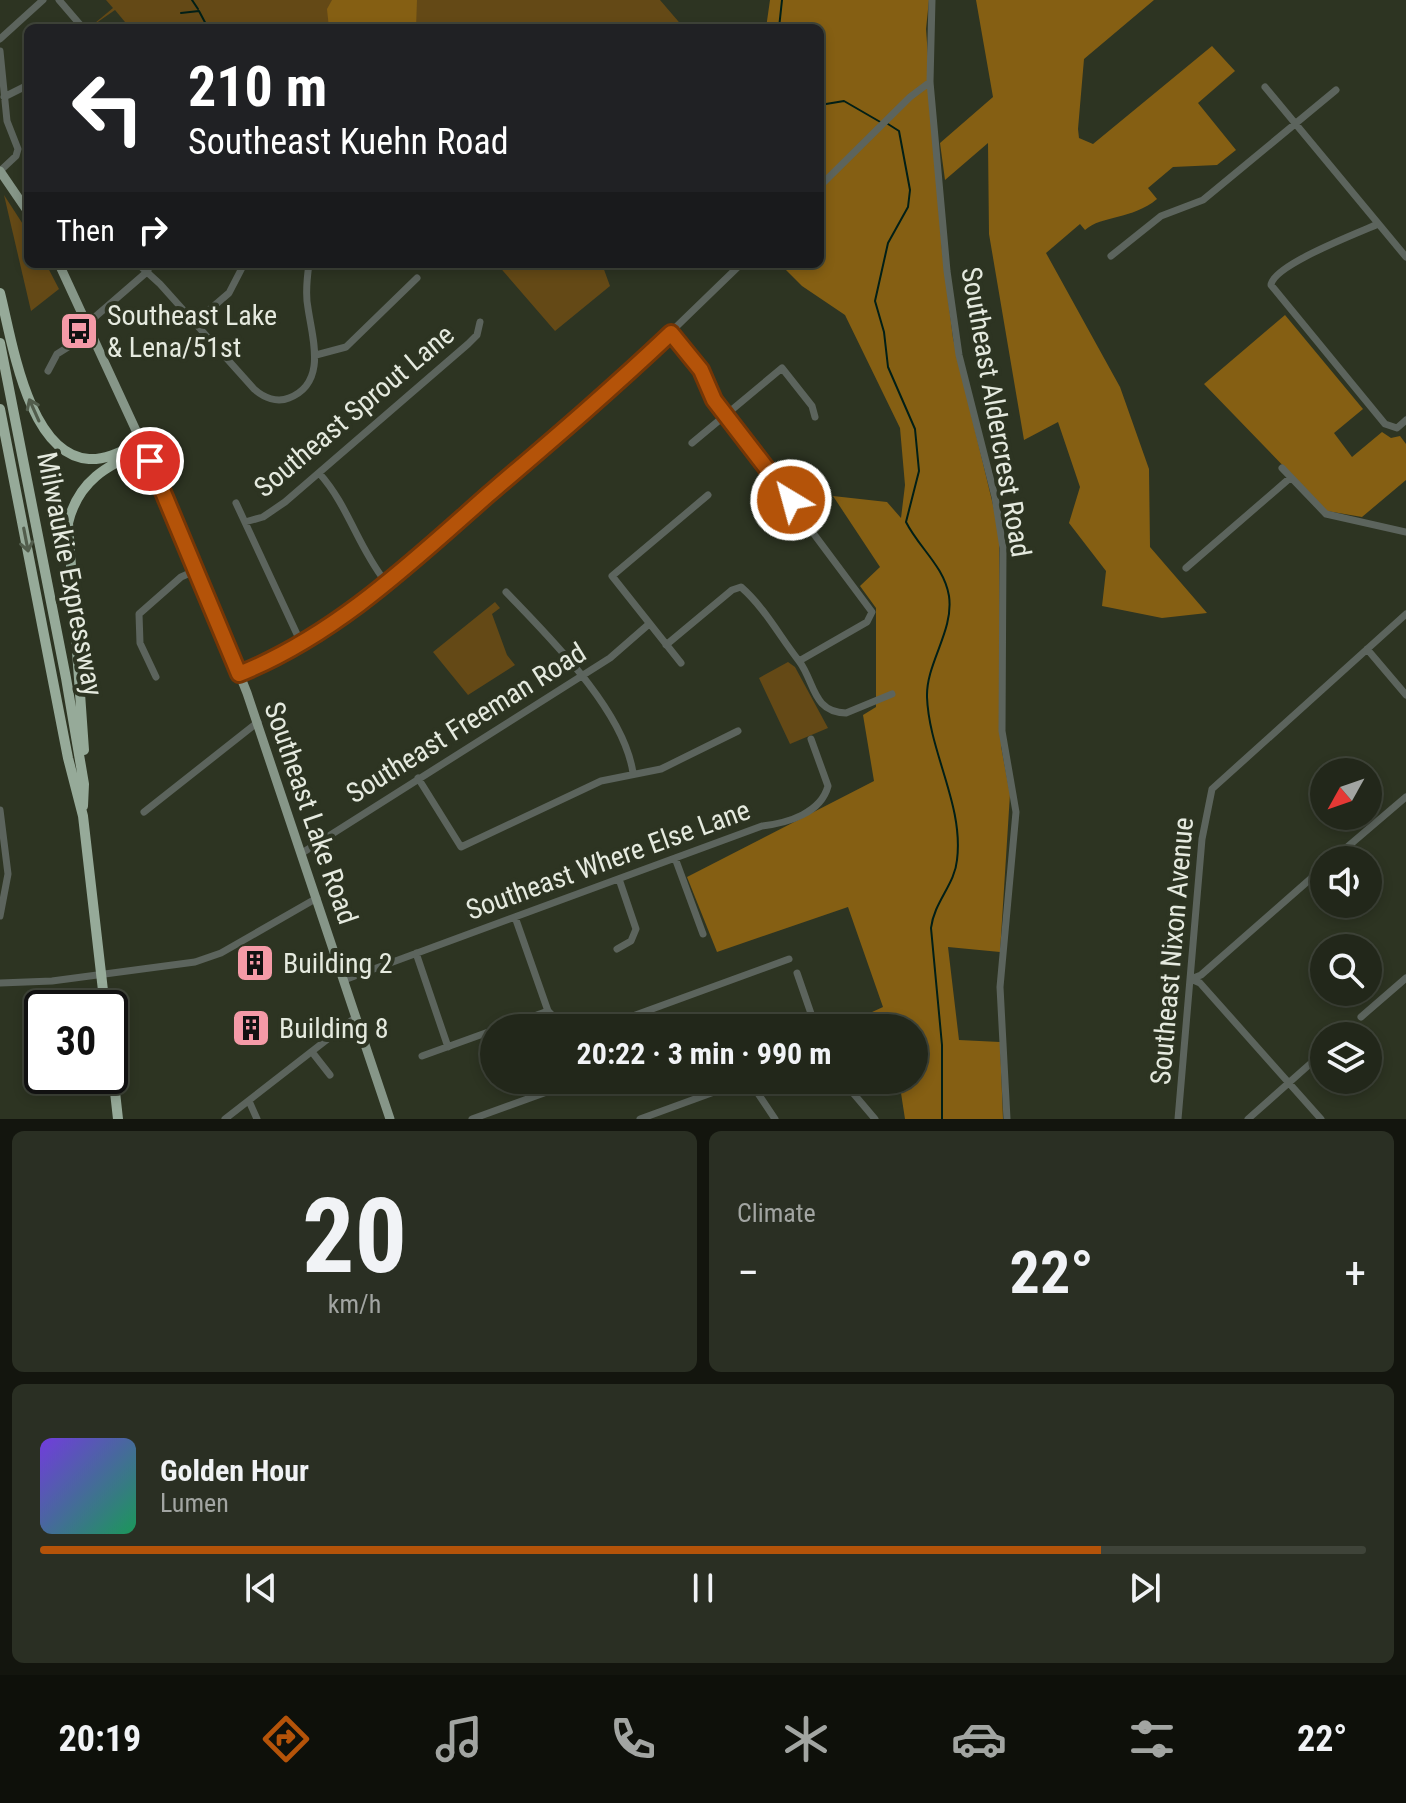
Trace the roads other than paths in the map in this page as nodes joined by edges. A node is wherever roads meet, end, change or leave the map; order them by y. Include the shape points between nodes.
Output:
1 (43, 0) edge
2 (59, 0) edge
3 (932, 0) edge
4 (80, 24) edge
5 (0, 39) edge
6 (0, 51) edge
7 (930, 82) junction
8 (24, 87) edge
9 (1265, 87) dead end
10 (1336, 90) dead end
11 (4, 97) junction
12 (1296, 123) junction
13 (0, 171) edge
14 (824, 182) edge
15 (24, 206) edge
16 (1378, 224) junction
17 (1405, 255) edge
18 (1111, 256) dead end
19 (61, 268) edge
20 (144, 268) edge
21 (242, 268) edge
22 (309, 268) edge
23 (737, 268) edge
24 (148, 271) junction
25 (417, 278) dead end
26 (0, 293) edge
27 (480, 322) dead end
28 (194, 323) junction
29 (90, 327) junction
30 (671, 333) junction
31 (0, 343) edge
32 (316, 355) junction
33 (48, 371) dead end
34 (0, 409) edge
35 (725, 413) junction
36 (815, 417) dead end
37 (1406, 420) edge
38 (0, 441) edge
39 (692, 443) dead end
40 (144, 445) junction
41 (1282, 468) dead end
42 (319, 473) junction
43 (1290, 478) junction
44 (708, 495) dead end
45 (236, 503) dead end
46 (20, 507) junction
47 (245, 522) junction
48 (1406, 532) edge
49 (1186, 568) dead end
50 (199, 569) junction
51 (385, 581) junction
52 (506, 592) dead end
53 (1406, 614) edge
54 (649, 624) junction
55 (302, 645) junction
56 (666, 645) junction
57 (1367, 649) junction
58 (799, 661) junction
59 (681, 663) dead end
60 (239, 674) junction
61 (581, 674) junction
62 (156, 677) dead end
63 (892, 694) dead end
64 (1406, 695) edge
65 (258, 722) junction
66 (738, 731) dead end
67 (811, 739) dead end
68 (633, 773) junction
69 (418, 778) junction
70 (84, 784) junction
71 (1406, 797) edge
72 (0, 810) edge
73 (144, 812) dead end
74 (83, 816) junction
75 (1348, 846) edge
76 (302, 853) junction
77 (675, 858) junction
78 (619, 879) junction
79 (1310, 879) edge
80 (317, 898) junction
81 (0, 916) edge
82 (515, 917) junction
83 (703, 934) dead end
84 (617, 949) dead end
85 (416, 953) junction
86 (789, 959) dead end
87 (797, 973) dead end
88 (102, 975) junction
89 (1406, 978) edge
90 (1191, 979) junction
91 (344, 980) junction
92 (0, 983) edge
93 (103, 990) edge
94 (548, 1011) junction
95 (540, 1014) edge
96 (551, 1014) edge
97 (638, 1014) edge
98 (811, 1014) edge
99 (356, 1017) junction
100 (1361, 1017) dead end
101 (480, 1035) edge
102 (448, 1047) junction
103 (312, 1052) junction
104 (422, 1056) dead end
105 (1310, 1064) edge
106 (330, 1075) dead end
107 (1289, 1082) junction
108 (115, 1094) edge
109 (541, 1094) edge
110 (708, 1094) edge
111 (758, 1094) edge
112 (854, 1094) edge
113 (249, 1101) junction
114 (118, 1119) edge
115 (225, 1119) edge
116 (257, 1119) edge
117 (390, 1119) edge
118 (472, 1119) edge
119 (640, 1119) edge
120 (775, 1119) edge
121 (875, 1119) edge
122 (1007, 1119) edge
123 (1178, 1119) edge
124 (1248, 1119) edge
125 (1321, 1119) edge

1 - 5 street
2 - 4 street
3 - 7 street, Southeast Aldercrest Road
6 - 11 street
7 - 14 street
7 - 122 street, Southeast Aldercrest Road via 955,330 1003,548 1002,731 1016,812 1000,987
8 - 11 street
9 - 12 street
10 - 12 street
11 - 13 street via 18,149
12 - 16 street
12 - 18 street via 1203,200 1161,216
13 - 15 main road
16 - 17 street
16 - 37 street via 1291,264 1271,280 1385,424 1397,428
19 - 29 main road, Southeast Lake Road
20 - 24 street
21 - 28 street via 229,293
22 - 32 street via 308,309
23 - 30 street
24 - 28 street
24 - 29 street
25 - 32 street via 346,347
40 -> 26 highway via 92,459 69,454 52,440 25,388
27 - 42 street, Southeast Sprout Lane via 468,344
28 - 32 street via 254,389 273,400 300,392
29 - 33 street via 62,350
29 - 40 main road, Southeast Lake Road
30 - 35 street via 701,370
30 - 51 street
31 - 70 highway, Milwaukie Expressway
34 - 46 highway, Milwaukie Expressway
35 - 36 street via 782,368
35 - 39 street
35 - 58 street via 872,612 867,622
38 - 46 highway
40 - 50 main road, Southeast Lake Road
40 - 70 highway via 89,480 68,523
41 - 43 street
42 - 47 street, Southeast Sprout Lane via 272,511
42 - 51 street
43 - 48 street via 1326,514
43 - 49 street
44 - 54 street via 612,576
45 - 47 street
46 -> 74 highway, Milwaukie Expressway
47 - 55 street
50 - 60 main road, Southeast Lake Road
50 - 62 street via 181,577 139,614 140,643
51 - 55 street
52 - 61 street
53 - 57 street
54 - 56 street
54 - 61 street, Southeast Freeman Road via 619,652
55 - 60 street
56 - 58 street via 741,587
56 - 59 street
57 - 64 street
57 - 90 street, Southeast Nixon Avenue via 1212,789 1202,839
58 - 63 street via 813,694 831,710 846,713
60 - 65 main road, Southeast Lake Road
61 - 68 street via 627,747
61 - 69 street, Southeast Freeman Road
65 - 73 street
65 - 76 main road, Southeast Lake Road
66 - 68 street via 661,769
67 - 77 street, Southeast Where Else Lane via 827,776 823,801 805,814
68 - 69 street via 601,781 461,847
69 - 76 street, Southeast Freeman Road
70 - 74 highway, Milwaukie Expressway
71 - 75 street
72 - 81 street via 8,874
74 - 88 highway, Milwaukie Expressway
76 - 80 main road, Southeast Lake Road
77 - 78 street, Southeast Where Else Lane
77 - 83 street
78 - 82 street, Southeast Where Else Lane
78 - 84 street via 636,929 631,941
79 - 90 street
80 - 88 street via 204,959
80 - 91 main road, Southeast Lake Road
82 - 85 street, Southeast Where Else Lane
82 - 94 street
85 - 91 street, Southeast Where Else Lane
85 - 102 street
86 - 97 street
87 - 98 street
88 - 92 street
88 - 93 highway, Milwaukie Expressway
89 - 100 street
90 - 107 street
90 - 123 street, Southeast Nixon Avenue
91 - 99 main road, Southeast Lake Road
94 - 95 street
94 - 96 street
99 - 103 street
99 - 117 main road, Southeast Lake Road
101 - 102 street
102 - 104 street
103 - 106 street
103 - 113 street
105 - 107 street
107 - 124 street
107 - 125 street
108 - 114 highway
109 - 118 street
110 - 119 street
111 - 120 street
112 - 121 street
113 - 115 street
113 - 116 street

